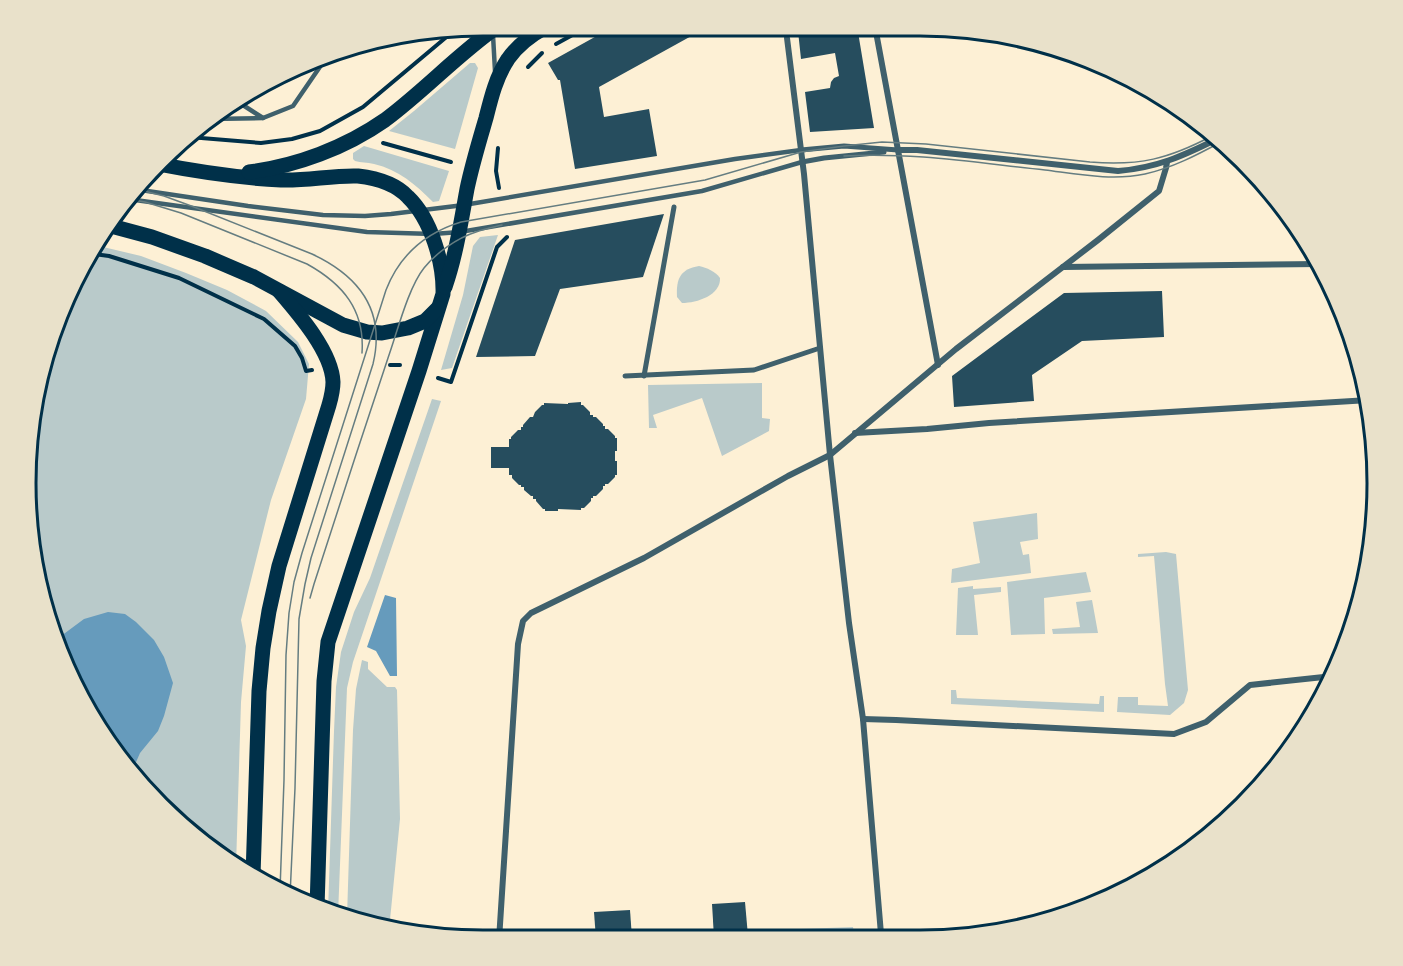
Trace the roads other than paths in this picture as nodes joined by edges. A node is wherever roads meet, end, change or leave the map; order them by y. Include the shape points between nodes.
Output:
1 (484, 36) edge
2 (495, 36) edge
3 (532, 36) edge
4 (877, 36) edge
5 (787, 38) dead end
6 (320, 67) edge
7 (495, 83) junction
8 (244, 106) edge
9 (225, 118) edge
10 (263, 118) junction
11 (1209, 142) edge
12 (801, 150) junction
13 (898, 150) junction
14 (802, 162) junction
15 (1167, 162) junction
16 (168, 166) edge
17 (218, 173) junction
18 (145, 191) edge
19 (137, 200) edge
20 (464, 205) junction
21 (674, 207) dead end
22 (420, 212) junction
23 (117, 227) edge
24 (460, 232) junction
25 (430, 234) junction
26 (1309, 264) edge
27 (1063, 267) junction
28 (279, 291) junction
29 (440, 301) junction
30 (820, 348) junction
31 (938, 365) junction
32 (625, 376) dead end
33 (644, 376) junction
34 (1359, 400) edge
35 (855, 433) junction
36 (830, 455) junction
37 (1323, 677) edge
38 (863, 719) junction
39 (253, 866) edge
40 (317, 898) edge
41 (501, 930) edge
42 (881, 930) edge

1 - 17 main road via 386,119 354,138 298,161 263,170
2 - 7 lane
3 - 7 main road via 516,50
4 - 13 street
5 - 12 street
6 - 10 lane via 293,106
7 - 20 main road
8 - 10 lane
9 - 10 lane
11 - 15 street
12 - 13 street via 844,146
12 - 14 street
12 - 20 lane
13 - 14 street
13 - 15 street via 1118,171
13 - 31 street
14 - 24 lane via 691,193
14 - 30 street
15 - 27 street via 1159,191
16 - 17 main road
17 - 22 main road via 283,180 358,176 400,190
18 - 22 lane via 322,215
19 - 25 lane via 366,232
20 - 22 lane
20 - 24 main road
21 - 33 street
22 - 25 main road
23 - 28 main road via 172,243
24 - 25 lane
24 - 29 main road
25 - 29 main road via 440,263
26 - 27 street
27 - 31 street
28 - 29 main road via 343,325 373,333 425,321
28 - 39 main road via 314,336 330,366 333,383 269,611 259,691
29 - 40 main road via 328,642
30 - 33 street via 754,370
30 - 36 street
31 - 35 street
32 - 33 street
34 - 35 street
35 - 36 street
36 - 38 street
36 - 41 street via 644,558 531,613 523,621 518,644
37 - 38 street via 1250,685 1206,722 1174,734
38 - 42 street

